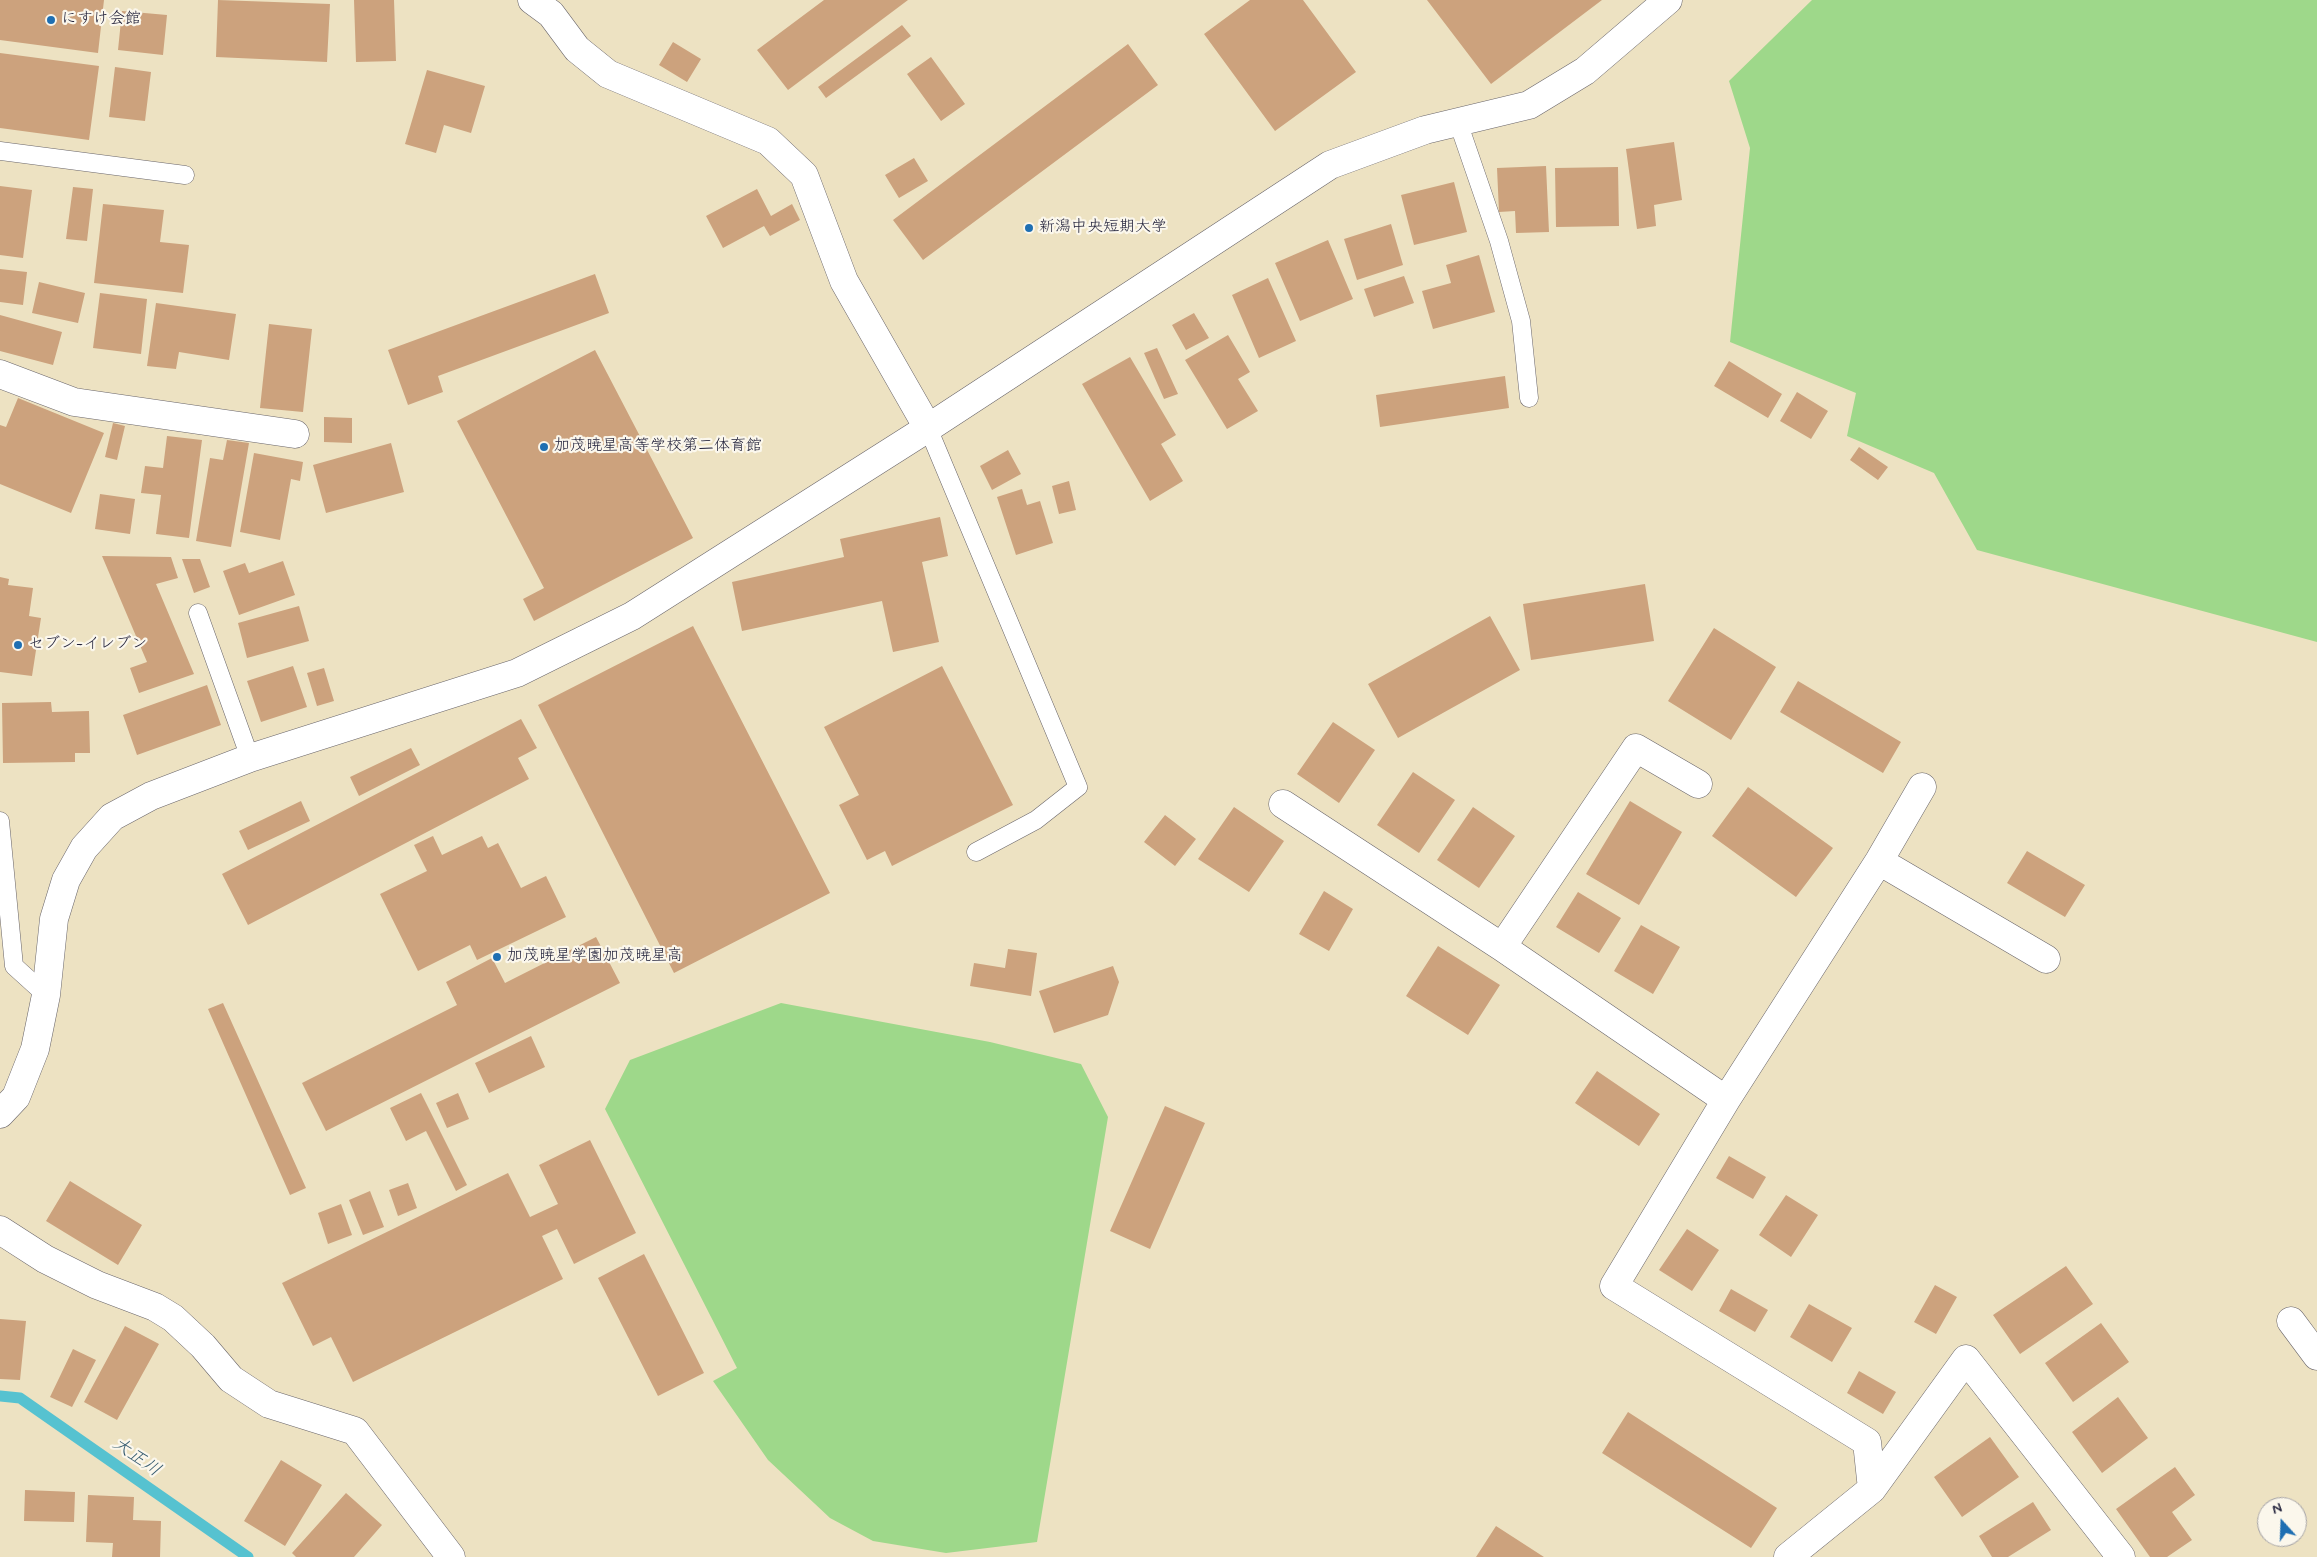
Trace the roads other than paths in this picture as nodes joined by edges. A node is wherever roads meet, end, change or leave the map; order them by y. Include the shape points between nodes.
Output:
1 (532, 0) edge
2 (1668, 0) edge
3 (1458, 122) junction
4 (0, 151) edge
5 (185, 174) dead end
6 (0, 374) edge
7 (1529, 398) dead end
8 (928, 428) junction
9 (296, 434) dead end
10 (198, 613) dead end
11 (250, 758) junction
12 (1698, 784) dead end
13 (1922, 787) dead end
14 (1283, 804) dead end
15 (0, 821) edge
16 (976, 852) dead end
17 (1879, 861) junction
18 (1502, 947) junction
19 (2046, 959) dead end
20 (46, 996) junction
21 (1726, 1100) junction
22 (0, 1114) edge
23 (0, 1230) edge
24 (2291, 1321) dead end
25 (2317, 1356) edge
26 (1872, 1488) junction
27 (451, 1557) edge
28 (1788, 1557) edge
29 (2121, 1557) edge

1 - 8 street via 551,14 577,49 608,74 768,141 804,175 844,281
2 - 3 street via 1585,71 1529,105
3 - 7 lane via 1499,241 1521,321
3 - 8 street via 1425,130 1330,165
4 - 5 lane
6 - 9 street via 74,402
8 - 11 street via 632,616 517,673
8 - 16 lane via 1078,787 1036,820
10 - 11 lane
11 - 20 street via 151,796 112,818 84,848 66,880 54,919
12 - 18 street via 1636,748
13 - 17 street
14 - 18 street
15 - 20 lane via 14,966
17 - 19 street
17 - 21 street
18 - 21 street
20 - 22 street via 36,1049 16,1097
21 - 26 street via 1614,1286 1867,1442
23 - 27 street via 45,1259 97,1285 156,1307 173,1318 231,1378 268,1404 355,1431
24 - 25 street
26 - 28 street
26 - 29 street via 1966,1359

